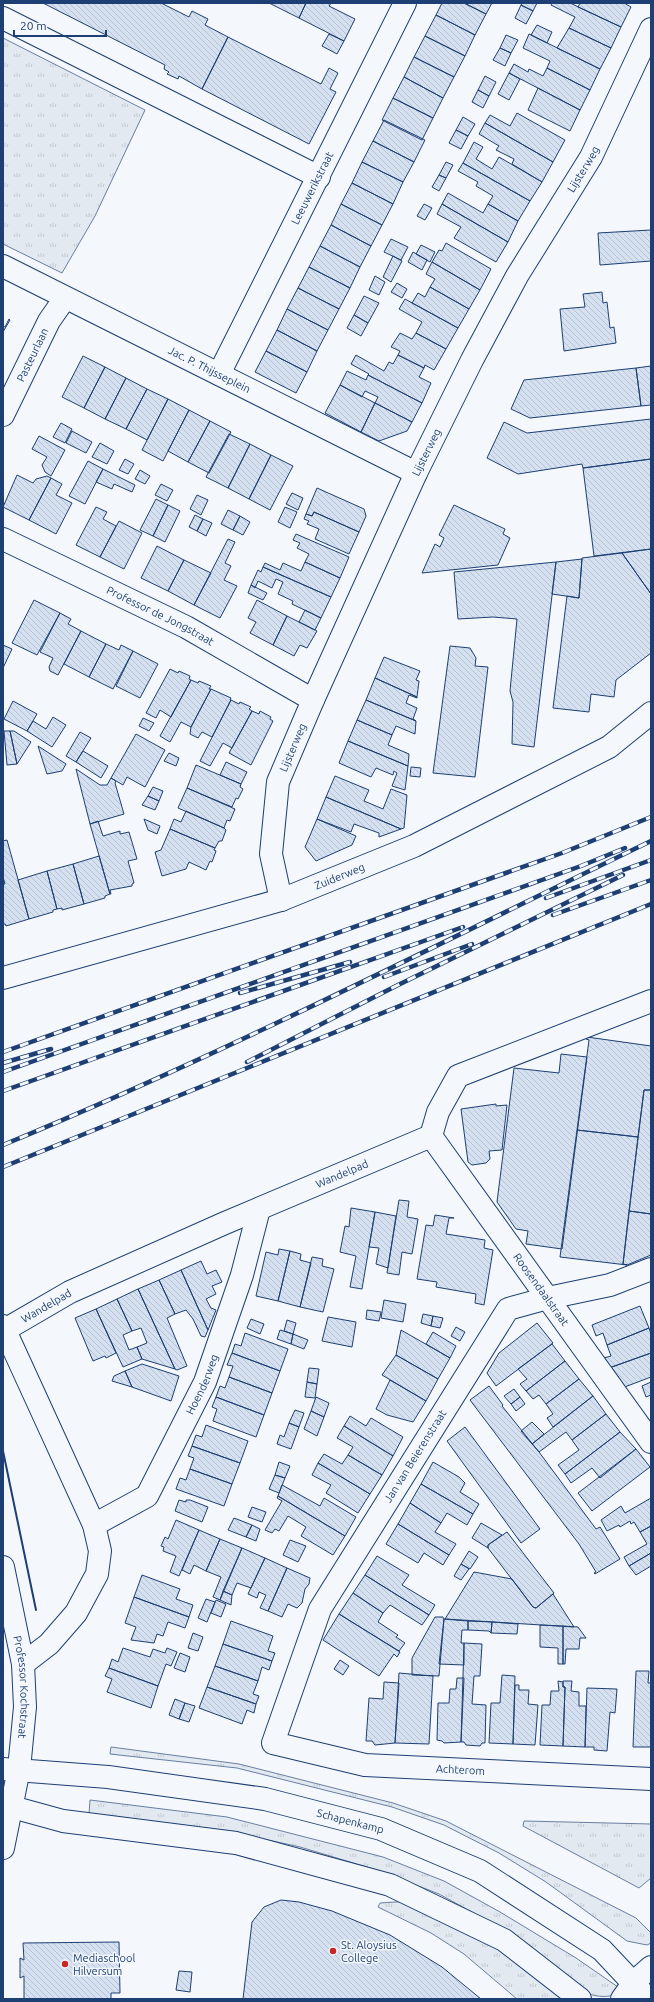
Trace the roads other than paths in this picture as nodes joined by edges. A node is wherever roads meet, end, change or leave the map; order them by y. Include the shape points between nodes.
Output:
1 (405, 3) edge
2 (3, 18) edge
3 (651, 29) edge
4 (319, 177) junction
5 (3, 266) edge
6 (65, 298) junction
7 (219, 374) junction
8 (3, 415) edge
9 (416, 473) junction
10 (3, 539) edge
11 (313, 700) junction
12 (651, 713) edge
13 (281, 900) junction
14 (3, 978) edge
15 (651, 1001) edge
16 (431, 1136) junction
17 (259, 1209) junction
18 (651, 1269) edge
19 (548, 1298) junction
20 (4, 1329) edge
21 (651, 1442) edge
22 (94, 1525) junction
23 (3, 1567) edge
24 (23, 1664) junction
25 (273, 1743) joint
26 (11, 1769) edge
27 (651, 1779) edge
28 (7, 1805) edge
29 (3, 1848) edge
30 (651, 1967) edge
31 (628, 1990) edge
32 (580, 1999) edge
33 (648, 1999) edge

1 - 4 street, Leeuwerikstraat
2 - 4 street
3 - 9 street, Lijsterweg via 591,157 517,276
4 - 7 street, Leeuwerikstraat
5 - 6 street, Jac. P. Thijsseplein
6 - 7 street, Jac. P. Thijsseplein
6 - 8 street, Pasteurlaan via 49,321
7 - 9 street, Jac. P. Thijsseplein
9 - 11 street, Lijsterweg
10 - 11 street, Professor de Jongstraat via 186,627
11 - 13 street, Lijsterweg via 278,782 271,854
12 - 13 street, Zuiderweg via 609,746 414,846
13 - 14 street, Zuiderweg
15 - 16 street via 458,1076 438,1112
16 - 17 street, Wandelpad
16 - 19 street, Roosendaalstraat
17 - 20 street, Wandelpad via 70,1292
17 - 22 street, Hoenderweg via 242,1275 205,1382 147,1496
18 - 19 street, Jan van Beierenstraat via 610,1284
19 - 21 street, Roosendaalstraat
19 - 25 street, Jan van Beierenstraat via 508,1309 320,1609
20 - 22 street
22 - 24 street via 100,1551 97,1574 76,1613 49,1644
23 - 24 street, Professor Kochstraat
24 - 26 street, Professor Kochstraat via 25,1707
25 - 27 street, Achterom via 365,1765
26 - 28 street, Professor Kochstraat
26 - 31 street, Schapenkamp via 108,1777 265,1799 381,1829 480,1870 602,1950
28 - 29 street, Professor Kochstraat
28 - 32 street via 63,1821 236,1843 390,1885 504,1940
30 - 31 street
31 - 33 street, Schapenkamp

